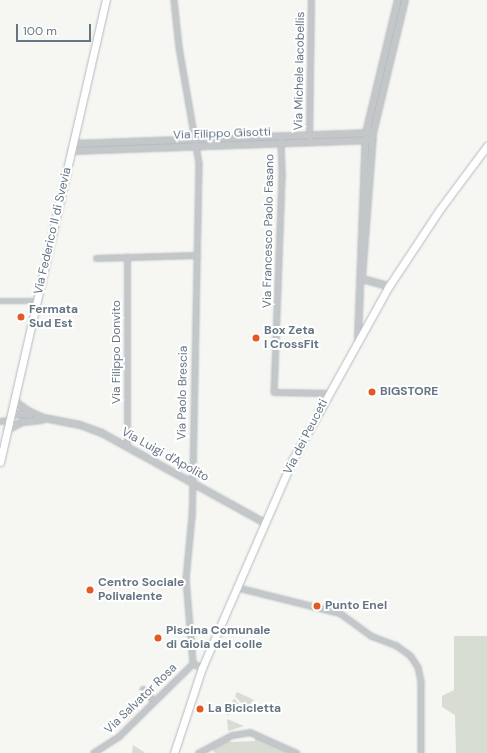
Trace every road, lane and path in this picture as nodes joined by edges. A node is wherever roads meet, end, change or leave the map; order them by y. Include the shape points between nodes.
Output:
1 (106, 0) edge
2 (174, 0) edge
3 (312, 0) edge
4 (398, 0) edge
5 (405, 0) edge
6 (280, 136) junction
7 (370, 136) junction
8 (195, 139) junction
9 (309, 139) junction
10 (281, 143) junction
11 (198, 146) junction
12 (487, 146) edge
13 (72, 147) junction
14 (197, 255) junction
15 (127, 257) junction
16 (96, 258) dead end
17 (362, 279) junction
18 (389, 286) junction
19 (0, 301) edge
20 (37, 301) junction
21 (358, 339) junction
22 (329, 393) junction
23 (15, 397) junction
24 (10, 417) junction
25 (33, 418) junction
26 (0, 421) edge
27 (7, 430) junction
28 (127, 447) junction
29 (0, 462) edge
30 (192, 482) junction
31 (265, 523) junction
32 (236, 587) junction
33 (193, 663) junction
34 (202, 668) junction
35 (143, 689) dead end
36 (154, 701) junction
37 (93, 753) edge
38 (174, 753) edge
39 (198, 753) edge
40 (297, 753) edge
41 (422, 753) edge

1 - 13 main road, Via Federico II di Svevia
2 - 8 street via 182,70
3 - 9 street, Via Michele Iacobellis
4 - 7 street
5 - 7 street
6 - 8 street, Via Filippo Gisotti
6 - 9 street, Via Filippo Gisotti
6 - 10 street, Via Francesco Paolo Fasano
7 - 9 street, Via Filippo Gisotti
7 - 17 street
8 - 11 street
8 - 13 street, Via Filippo Gisotti
9 - 10 street, Via Filippo Gisotti
10 - 11 street, Via Filippo Gisotti
10 - 22 street, Via Francesco Paolo Fasano via 274,392
11 - 13 street, Via Filippo Gisotti
11 - 14 street, Via Paolo Brescia
12 - 18 main road, Via dei Peuceti via 440,209
13 - 20 main road, Via Federico II di Svevia
14 - 15 street
14 - 30 street, Via Paolo Brescia
15 - 16 street
15 - 28 street, Via Filippo Donvito
17 - 18 street
17 - 21 street
18 - 21 main road, Via dei Peuceti
19 - 20 street
20 - 23 main road, Via Federico II di Svevia
21 - 22 main road, Via dei Peuceti
22 - 31 main road, Via dei Peuceti via 293,459
23 - 24 main road, Via Federico II di Svevia
23 - 25 street, Via Luigi d'Apolito via 19,406
24 - 25 street
24 - 26 street
24 - 27 main road, Via Federico II di Svevia
25 - 27 street via 14,424
25 - 28 street, Via Luigi d'Apolito via 86,427
27 - 29 main road, Via Federico II di Svevia
28 - 30 street, Via Luigi d'Apolito
30 - 31 street, Via Luigi d'Apolito
30 - 33 street, Via Paolo Brescia via 192,516 186,579
31 - 32 main road, Via dei Peuceti
32 - 34 main road, Via dei Peuceti
32 - 41 street via 340,613 372,636 406,652 415,661 420,674
33 - 34 street, Via Salvator Rosa
33 - 36 street, Via Salvator Rosa
34 - 38 main road, Via dei Peuceti
35 - 36 street
36 - 37 street, Via Salvator Rosa via 118,737
39 - 40 street via 228,737 246,732

